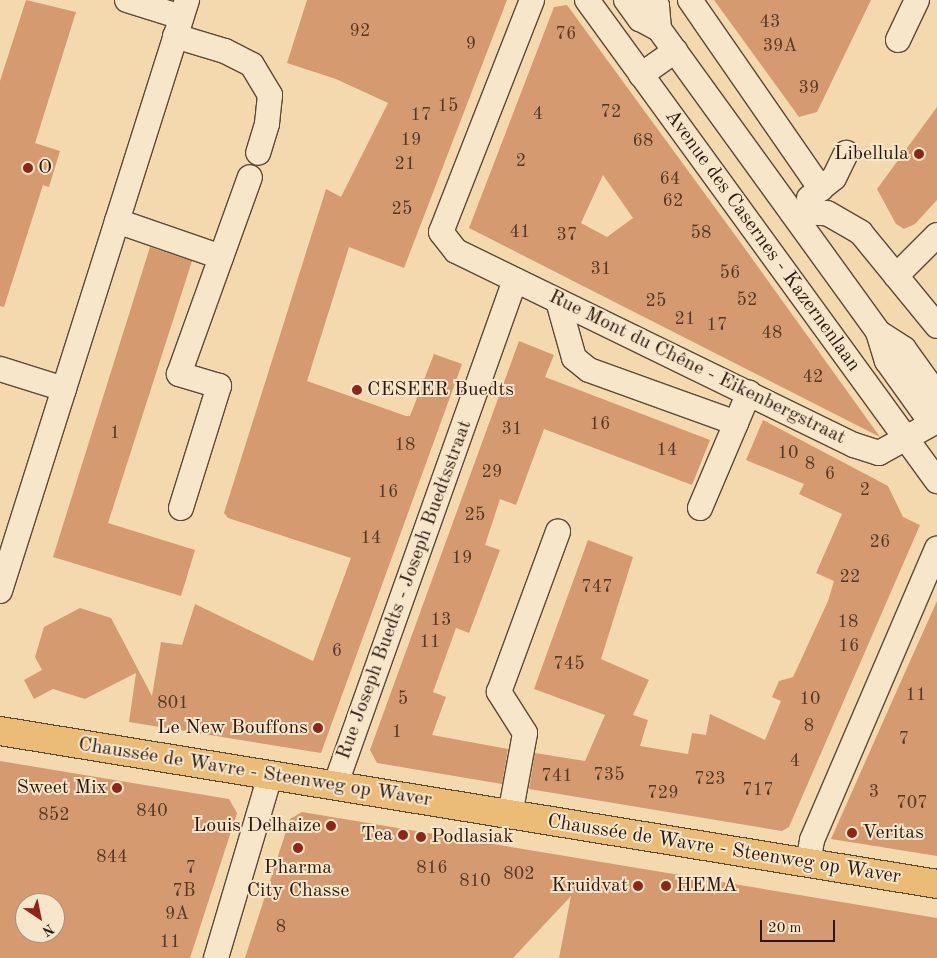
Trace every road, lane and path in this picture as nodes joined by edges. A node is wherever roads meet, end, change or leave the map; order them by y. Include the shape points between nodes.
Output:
1 (128, 0) edge
2 (532, 0) edge
3 (588, 0) edge
4 (626, 0) edge
5 (653, 0) edge
6 (690, 0) edge
7 (917, 0) edge
8 (181, 18) edge
9 (659, 29) junction
10 (898, 40) dead end
11 (675, 51) junction
12 (641, 75) junction
13 (258, 152) dead end
14 (846, 153) dead end
15 (250, 177) dead end
16 (821, 189) junction
17 (792, 212) junction
18 (117, 221) junction
19 (937, 235) edge
20 (221, 257) junction
21 (896, 276) junction
22 (515, 280) junction
23 (558, 301) junction
24 (937, 326) edge
25 (878, 332) junction
26 (0, 369) edge
27 (64, 389) junction
28 (750, 393) junction
29 (937, 395) edge
30 (937, 420) edge
31 (736, 423) junction
32 (906, 440) junction
33 (937, 481) edge
34 (181, 508) dead end
35 (700, 508) dead end
36 (558, 532) dead end
37 (937, 548) edge
38 (0, 591) edge
39 (0, 731) edge
40 (270, 776) junction
41 (335, 786) junction
42 (510, 815) junction
43 (808, 863) junction
44 (937, 884) edge
45 (216, 958) edge

1 - 8 street
2 - 22 street, Rue Mont du Chêne - Eikenbergstraat via 441,232 456,251
3 - 12 street, Avenue des Casernes - Kazernenlaan
4 - 9 street, Avenue des Casernes - Kazernenlaan via 640,19
5 - 9 street via 658,6
6 - 16 street
7 - 10 street
8 - 13 street via 225,51 252,65 270,95 268,124
8 - 18 street
9 - 11 street, Avenue des Casernes - Kazernenlaan
11 - 12 street
11 - 17 street, Avenue des Casernes - Kazernenlaan
12 - 32 street, Avenue des Casernes - Kazernenlaan
14 - 16 street via 834,178
15 - 20 street
16 - 17 street
17 - 21 street via 827,213 861,233
17 - 25 street, Avenue des Casernes - Kazernenlaan
18 - 20 street
18 - 27 street
19 - 21 street
20 - 34 street via 179,374 219,386
21 - 24 street
22 - 23 street, Rue Mont du Chêne - Eikenbergstraat
22 - 41 street, Rue Joseph Buedts - Joseph Buedtsstraat
23 - 28 street, Rue Mont du Chêne - Eikenbergstraat
23 - 31 street via 574,358 589,370
25 - 29 street, Avenue des Casernes - Kazernenlaan via 904,349
25 - 30 street, Avenue des Casernes - Kazernenlaan via 888,361 925,414
26 - 27 street
27 - 38 street
28 - 31 street
28 - 32 street, Rue Mont du Chêne - Eikenbergstraat via 854,445 879,453
30 - 32 street, Rue Mont du Chêne - Eikenbergstraat
31 - 35 street
32 - 33 street, Avenue des Casernes - Kazernenlaan
36 - 42 street via 499,692 525,732
37 - 43 street via 812,840
39 - 40 main road, Chaussée de Wavre - Steenweg op Waver
40 - 41 main road, Chaussée de Wavre - Steenweg op Waver
40 - 45 street
41 - 42 main road, Chaussée de Wavre - Steenweg op Waver
42 - 43 main road, Chaussée de Wavre - Steenweg op Waver
43 - 44 main road, Chaussée de Wavre - Steenweg op Waver

